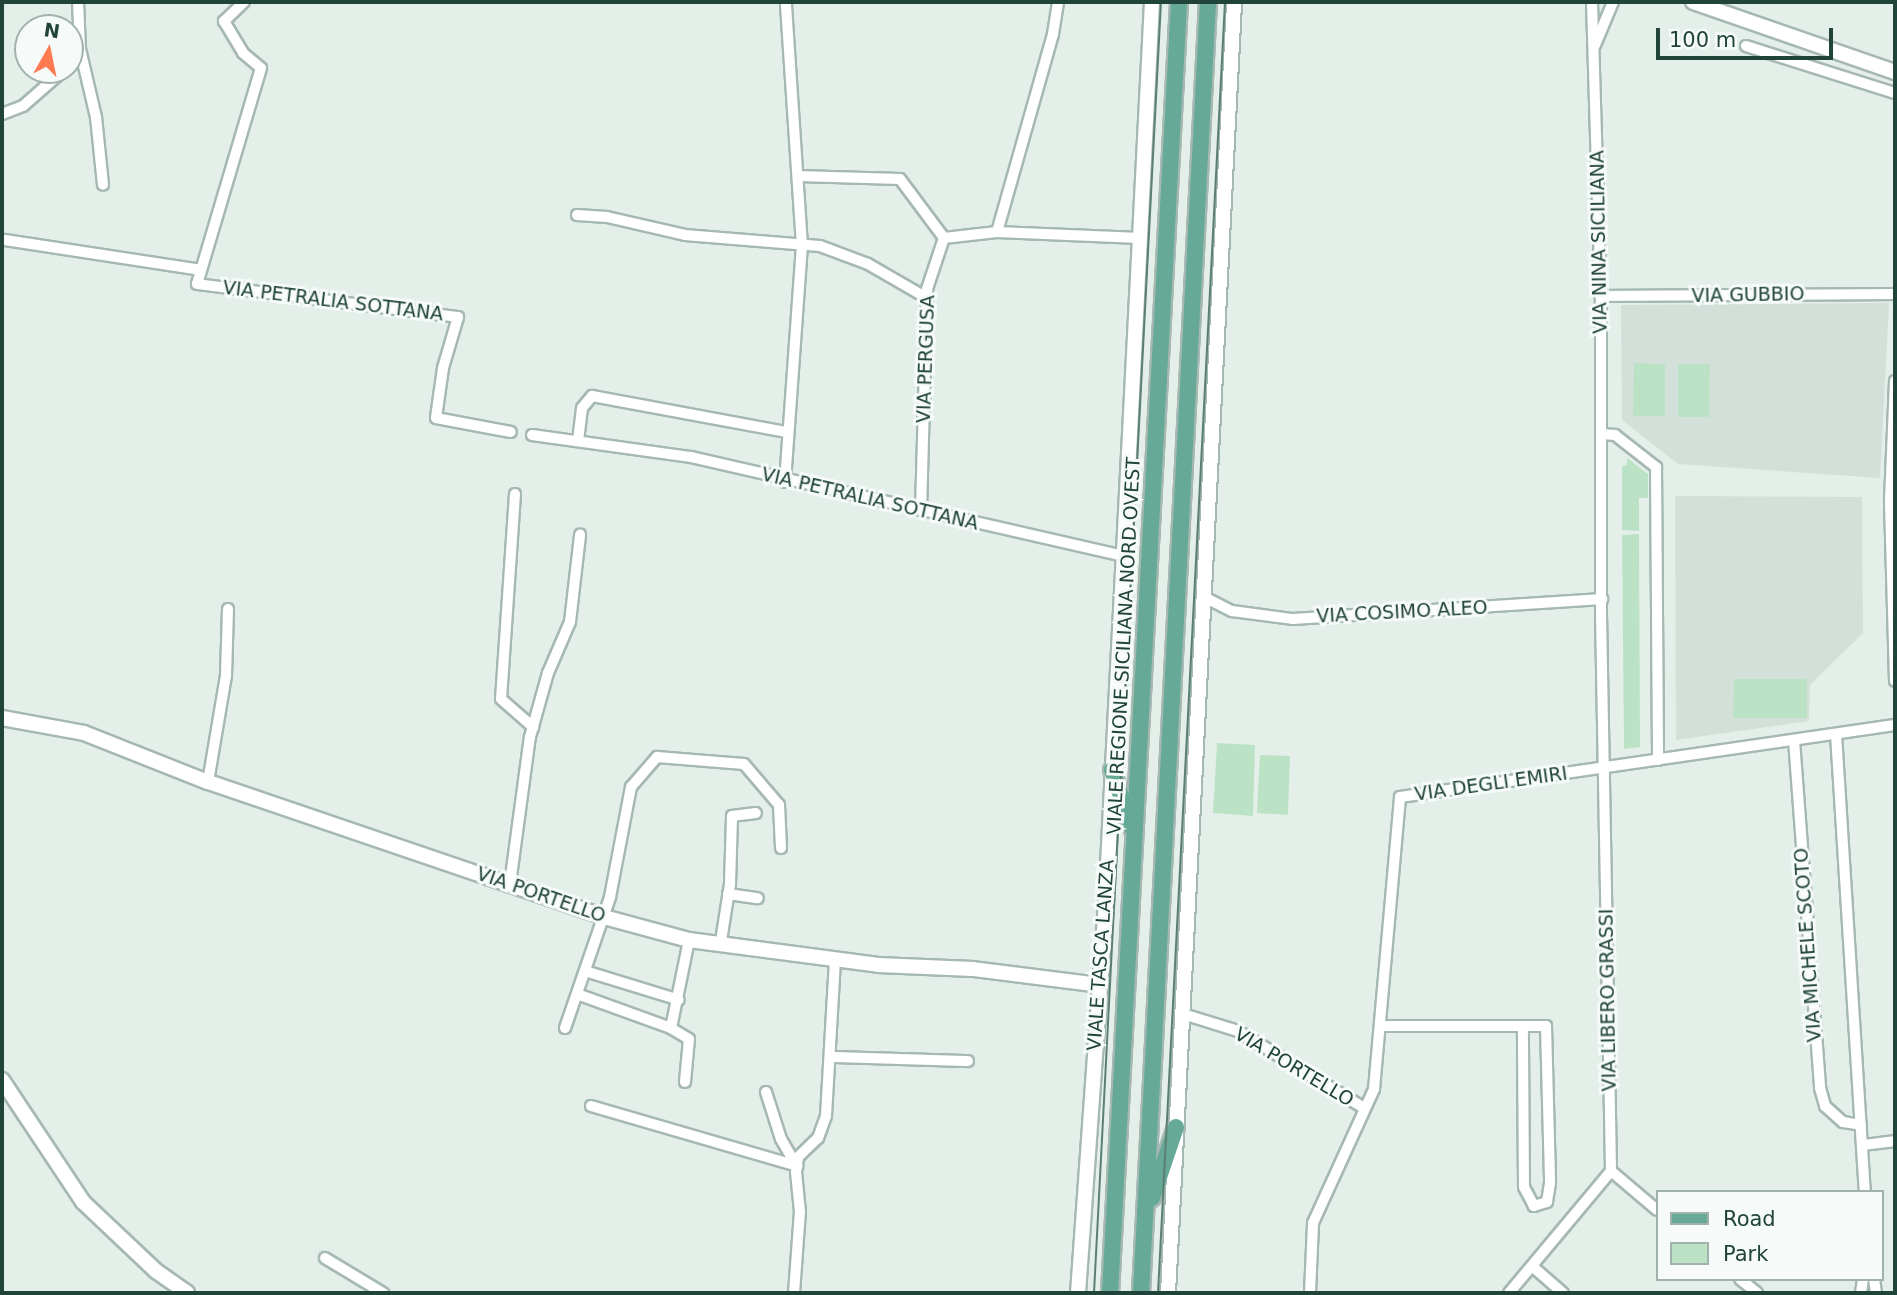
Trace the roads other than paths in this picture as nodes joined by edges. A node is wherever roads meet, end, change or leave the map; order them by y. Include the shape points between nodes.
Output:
1 (244, 2) edge
2 (786, 2) edge
3 (1058, 2) edge
4 (1152, 2) edge
5 (1179, 2) edge
6 (1208, 2) edge
7 (1234, 2) edge
8 (1592, 2) edge
9 (1613, 2) edge
10 (1693, 2) edge
11 (1746, 46) dead end
12 (1593, 49) junction
13 (84, 66) edge
14 (1895, 72) edge
15 (48, 84) edge
16 (1895, 93) edge
17 (2, 114) edge
18 (797, 176) junction
19 (103, 185) dead end
20 (577, 215) dead end
21 (997, 232) junction
22 (944, 238) junction
23 (1140, 238) junction
24 (5, 240) dead end
25 (802, 246) junction
26 (200, 270) junction
27 (1895, 294) edge
28 (1601, 296) junction
29 (927, 298) junction
30 (1895, 381) edge
31 (511, 432) dead end
32 (786, 432) junction
33 (1602, 434) junction
34 (532, 435) dead end
35 (578, 441) junction
36 (785, 482) junction
37 (515, 494) dead end
38 (1893, 502) edge
39 (921, 510) junction
40 (580, 535) dead end
41 (1124, 556) junction
42 (1206, 598) junction
43 (1602, 599) junction
44 (228, 609) dead end
45 (1895, 681) edge
46 (2, 718) edge
47 (1895, 725) edge
48 (533, 727) junction
49 (1836, 734) junction
50 (1794, 740) junction
51 (1658, 760) junction
52 (1604, 769) junction
53 (1112, 770) junction
54 (208, 782) junction
55 (756, 813) dead end
56 (1135, 837) junction
57 (781, 848) dead end
58 (510, 884) junction
59 (728, 894) junction
60 (758, 898) dead end
61 (604, 917) junction
62 (722, 937) junction
63 (690, 940) junction
64 (835, 958) junction
65 (585, 971) junction
66 (1100, 985) junction
67 (577, 994) junction
68 (679, 1000) junction
69 (1183, 1014) junction
70 (1381, 1026) junction
71 (1523, 1026) junction
72 (565, 1028) dead end
73 (671, 1028) junction
74 (832, 1056) junction
75 (968, 1061) dead end
76 (2, 1080) edge
77 (685, 1082) dead end
78 (766, 1092) dead end
79 (592, 1106) dead end
80 (1364, 1108) junction
81 (1861, 1125) junction
82 (1176, 1127) junction
83 (1895, 1141) edge
84 (1863, 1145) junction
85 (797, 1161) junction
86 (1611, 1171) junction
87 (1865, 1190) edge
88 (1656, 1209) edge
89 (1146, 1217) junction
90 (325, 1258) dead end
91 (1532, 1266) junction
92 (1742, 1281) edge
93 (1549, 1289) edge
94 (376, 1292) edge
95 (187, 1293) edge
96 (794, 1293) edge
97 (1078, 1293) edge
98 (1110, 1293) edge
99 (1141, 1293) edge
100 (1168, 1293) edge
101 (1310, 1293) edge
102 (1509, 1293) edge
103 (1563, 1293) edge
104 (1757, 1293) edge

1 - 26 street via 224,21 243,53 261,68
2 - 18 street
3 - 21 street
4 - 23 street
5 - 56 main road, VIALE REGIONE SICILIANA NORD OVEST
6 - 89 main road
7 - 42 street
8 - 12 street, VIA NINA SICILIANA
9 - 12 street, VIA NINA SICILIANA
10 - 14 street
11 - 16 street
12 - 28 street, VIA NINA SICILIANA
13 - 19 street via 96,117
15 - 17 street via 23,106
18 - 22 street via 900,178
18 - 25 street
20 - 25 street via 685,235
21 - 22 street
21 - 23 street
22 - 29 street, VIA PERGUSA
23 - 41 street, VIALE TASCA LANZA
24 - 26 street, VIA PETRALIA SOTTANA
25 - 29 street via 820,246 868,264
25 - 32 street
26 - 31 street, VIA PETRALIA SOTTANA via 197,284 458,317 443,368 436,418
27 - 28 street, VIA GUBBIO
28 - 33 street, VIA NINA SICILIANA
29 - 39 street, VIA PERGUSA
30 - 38 street
32 - 35 street via 592,396 582,408
32 - 36 street
33 - 43 street, VIA NINA SICILIANA
33 - 51 street via 1615,435 1656,467
34 - 35 street, VIA PETRALIA SOTTANA
35 - 36 street, VIA PETRALIA SOTTANA via 691,457
36 - 39 street, VIA PETRALIA SOTTANA
37 - 48 street via 501,699
38 - 45 street
39 - 41 street, VIA PETRALIA SOTTANA
40 - 48 street via 570,622
41 - 53 street, VIALE TASCA LANZA
42 - 43 street, VIA COSIMO ALEO via 1232,611 1293,619
42 - 69 street
43 - 52 street, VIA NINA SICILIANA
44 - 54 street via 226,676
46 - 54 street, VIA PORTELLO via 84,733
47 - 49 street, VIA DEGLI EMIRI
48 - 58 street
49 - 50 street, VIA DEGLI EMIRI
49 - 81 street
50 - 51 street, VIA DEGLI EMIRI
50 - 81 street, VIA MICHELE SCOTO via 1820,1088 1825,1106 1843,1122
51 - 52 street, VIA DEGLI EMIRI
52 - 70 street, VIA DEGLI EMIRI via 1399,797
52 - 86 street, VIA LIBERO GRASSI
53 - 56 main road
53 - 66 street, VIALE TASCA LANZA
54 - 58 street, VIA PORTELLO
55 - 59 street via 732,816
56 - 98 main road, VIALE REGIONE SICILIANA NORD OVEST
57 - 61 street via 779,805 744,764 657,757 631,787
58 - 61 street, VIA PORTELLO
59 - 60 street
59 - 62 street
61 - 63 street, VIA PORTELLO
61 - 65 street
62 - 63 street, VIA PORTELLO
62 - 64 street, VIA PORTELLO
63 - 68 street
64 - 66 street, VIA PORTELLO via 878,965 973,968
64 - 74 street
65 - 67 street
65 - 68 street
66 - 97 street, VIALE TASCA LANZA
67 - 72 street
67 - 73 street
68 - 73 street
69 - 80 street, VIA PORTELLO via 1238,1031
69 - 82 street
70 - 71 street
70 - 80 street, VIA DEGLI EMIRI via 1374,1089
71 - 71 street via 1546,1026 1550,1183 1547,1202 1534,1206 1524,1187
73 - 77 street via 689,1039
74 - 75 street
74 - 85 street via 826,1116 818,1138
76 - 95 street via 83,1202 156,1271
78 - 85 street via 781,1139
79 - 85 street
80 - 101 street, VIA DEGLI EMIRI via 1313,1223
81 - 84 street
82 - 89 main road
82 - 100 street
83 - 84 street
84 - 87 street
85 - 96 street via 800,1212
86 - 88 street
86 - 91 street
89 - 99 main road
90 - 94 street
91 - 93 street
91 - 102 street
92 - 104 street
93 - 103 street

